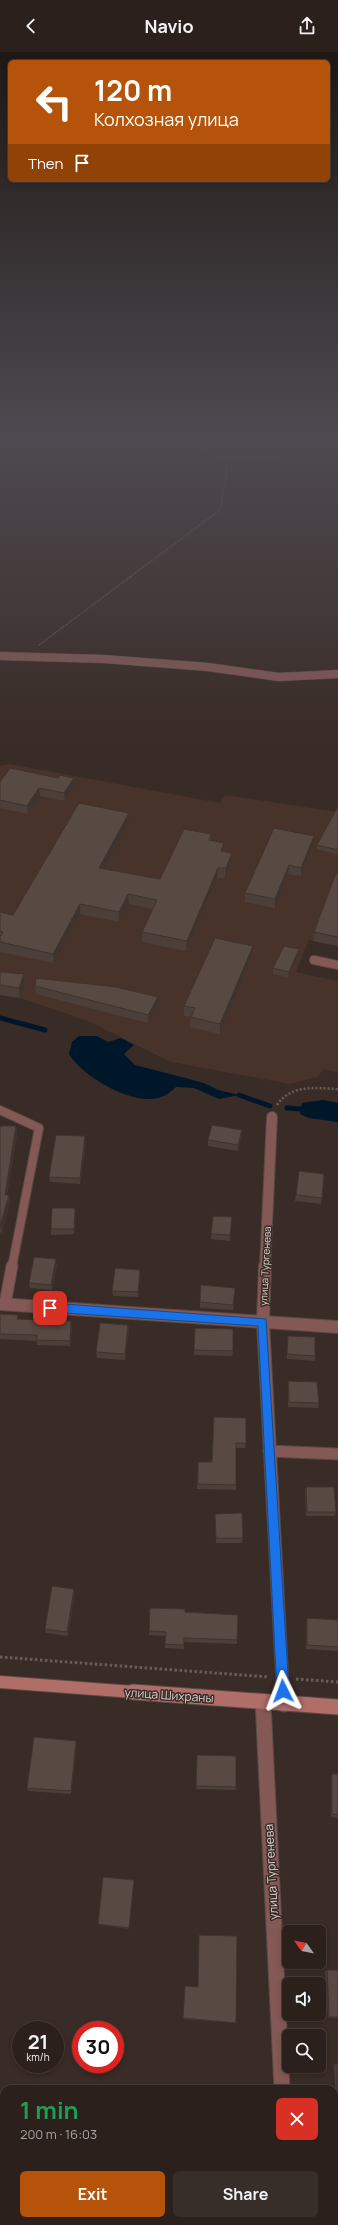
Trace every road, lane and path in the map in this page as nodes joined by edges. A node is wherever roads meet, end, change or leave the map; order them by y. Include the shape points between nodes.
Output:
1 (179, 540) edge
2 (0, 656) edge
3 (23, 656) junction
4 (338, 674) edge
5 (314, 960) dead end
6 (338, 965) edge
7 (338, 1089) edge
8 (0, 1110) edge
9 (272, 1117) joint
10 (2, 1304) edge
11 (263, 1322) junction
12 (338, 1327) edge
13 (269, 1451) junction
14 (338, 1454) edge
15 (0, 1657) edge
16 (282, 1678) junction
17 (0, 1682) edge
18 (338, 1682) edge
19 (263, 1702) junction
20 (284, 1704) junction
21 (338, 1707) edge
22 (282, 2085) edge

1 - 3 path
2 - 3 street
3 - 4 street via 111,659 208,667 279,677
5 - 6 lane
7 - 9 path via 296,1089 279,1102
8 - 10 lane via 39,1128
9 - 11 street, улица Тургенева
10 - 11 street
11 - 12 street
11 - 13 street, улица Тургенева
13 - 14 lane
13 - 16 street, улица Тургенева
15 - 16 path
16 - 18 path
16 - 20 street, улица Тургенева
17 - 19 street, улица Шихраны
19 - 20 street, улица Шихраны
19 - 22 street, улица Тургенева
20 - 21 street, улица Шихраны

